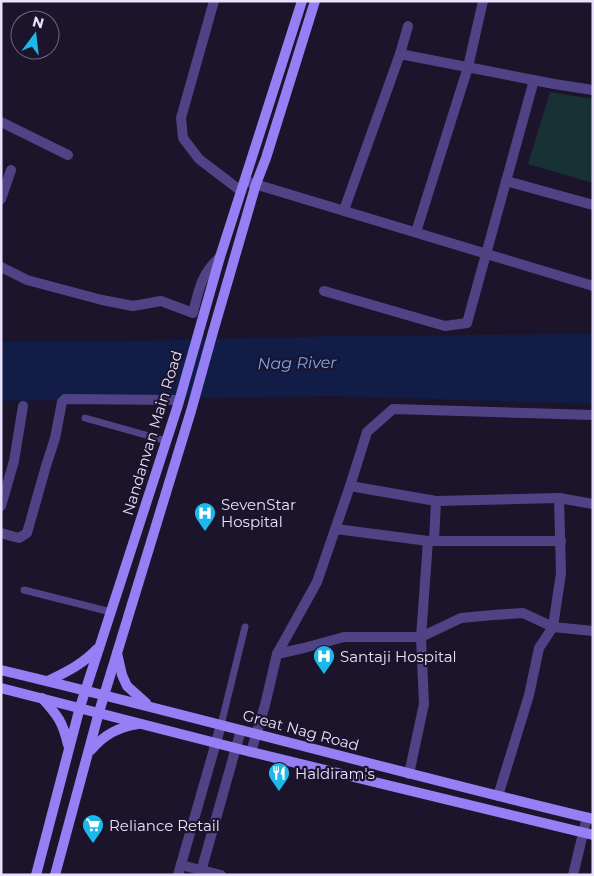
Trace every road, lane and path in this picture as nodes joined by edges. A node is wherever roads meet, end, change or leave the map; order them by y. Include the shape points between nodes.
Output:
1 (214, 1) edge
2 (302, 1) edge
3 (315, 1) edge
4 (483, 1) edge
5 (408, 26) dead end
6 (400, 54) junction
7 (468, 67) junction
8 (534, 80) junction
9 (593, 90) edge
10 (1, 122) edge
11 (68, 155) dead end
12 (11, 170) dead end
13 (245, 181) junction
14 (506, 181) junction
15 (256, 184) junction
16 (241, 191) junction
17 (1, 199) edge
18 (593, 204) edge
19 (344, 210) junction
20 (416, 232) junction
21 (486, 253) junction
22 (220, 257) junction
23 (1, 267) edge
24 (593, 286) edge
25 (324, 291) dead end
26 (179, 402) junction
27 (23, 406) dead end
28 (593, 415) edge
29 (85, 418) dead end
30 (167, 440) junction
31 (350, 486) junction
32 (559, 498) junction
33 (436, 501) junction
34 (593, 504) edge
35 (1, 506) edge
36 (336, 529) junction
37 (1, 533) edge
38 (431, 541) junction
39 (560, 541) junction
40 (24, 590) dead end
41 (111, 612) junction
42 (244, 627) dead end
43 (553, 627) junction
44 (593, 631) edge
45 (422, 637) junction
46 (99, 648) junction
47 (117, 652) junction
48 (277, 654) junction
49 (1, 670) edge
50 (48, 681) junction
51 (1, 688) edge
52 (85, 690) junction
53 (105, 694) junction
54 (42, 698) junction
55 (148, 705) junction
56 (80, 708) junction
57 (99, 712) junction
58 (142, 723) junction
59 (221, 725) junction
60 (241, 730) junction
61 (257, 734) junction
62 (216, 742) junction
63 (68, 748) junction
64 (236, 748) junction
65 (251, 752) junction
66 (88, 753) junction
67 (409, 774) junction
68 (498, 796) junction
69 (590, 818) edge
70 (588, 834) edge
71 (180, 870) edge
72 (201, 872) edge
73 (36, 875) edge
74 (55, 875) edge
75 (221, 875) edge
76 (573, 875) edge

1 - 16 street via 180,118 183,138 199,158
2 - 13 main road, Nandanvan Main Road
3 - 15 main road
4 - 7 street
5 - 6 street
6 - 7 street
6 - 19 street
7 - 8 street
7 - 20 street
8 - 9 street
8 - 14 street
10 - 11 street
12 - 17 street
13 - 15 street
13 - 16 main road, Nandanvan Main Road
14 - 18 street
14 - 21 street
15 - 19 street
15 - 47 main road
16 - 22 main road, Nandanvan Main Road
19 - 20 street
20 - 21 street
21 - 24 street
21 - 25 street via 467,323 445,326
22 - 23 street via 201,281 193,313 161,300 133,306 102,300 27,280
22 - 26 main road, Nandanvan Main Road
26 - 30 main road, Nandanvan Main Road
26 - 37 street via 65,399 27,533 19,538
27 - 35 street via 14,461
28 - 31 street via 392,409 367,432
29 - 30 lane
30 - 41 main road, Nandanvan Main Road
31 - 33 street
31 - 36 street
32 - 33 street
32 - 34 street
32 - 39 street
33 - 38 street
36 - 38 street
36 - 48 street via 317,582
38 - 39 street
38 - 45 street
39 - 43 street via 560,573
40 - 41 lane
41 - 46 main road, Nandanvan Main Road
42 - 59 lane
43 - 44 street
43 - 45 street via 523,614 493,615 461,618
43 - 68 street via 540,648
45 - 48 street via 344,637
45 - 67 street via 424,704
46 - 50 main road via 88,659
46 - 52 main road, Nandanvan Main Road
47 - 53 main road
47 - 55 main road via 127,686
48 - 61 street
49 - 50 main road, Great Nag Road
50 - 52 main road, Great Nag Road
51 - 54 main road
52 - 53 main road, Great Nag Road
52 - 56 main road, Nandanvan Main Road
53 - 55 main road, Great Nag Road
53 - 57 main road
54 - 56 main road
54 - 63 main road via 59,718
55 - 59 main road, Great Nag Road
56 - 57 main road
56 - 63 main road, Nandanvan Main Road
57 - 58 main road
57 - 66 main road
58 - 62 main road
58 - 66 main road via 115,730
59 - 60 main road, Great Nag Road
59 - 62 street
60 - 61 main road, Great Nag Road
60 - 64 street
61 - 65 street
61 - 67 main road, Great Nag Road
62 - 64 main road
62 - 71 street
63 - 73 main road, Nandanvan Main Road
64 - 65 main road
64 - 72 street
65 - 70 main road
66 - 74 main road
67 - 68 main road, Great Nag Road
68 - 69 main road, Great Nag Road
69 - 70 street
70 - 76 street
71 - 72 street
72 - 75 street

